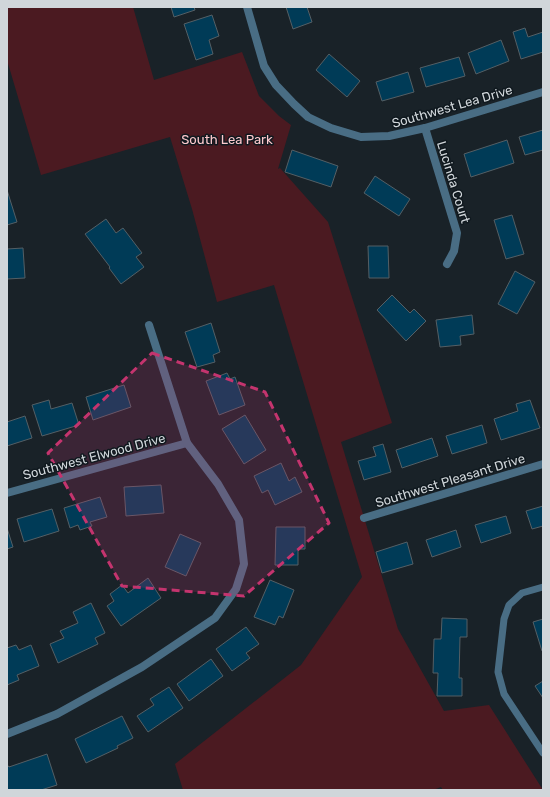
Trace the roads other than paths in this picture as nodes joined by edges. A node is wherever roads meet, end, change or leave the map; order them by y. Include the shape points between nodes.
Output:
1 (247, 7) edge
2 (543, 92) edge
3 (425, 128) junction
4 (447, 264) dead end
5 (149, 325) dead end
6 (187, 443) junction
7 (543, 464) edge
8 (7, 493) edge
9 (364, 518) dead end
10 (543, 587) edge
11 (7, 734) edge
12 (543, 753) edge

1 - 3 street, Southwest Lea Drive via 264,66 276,85 308,117 331,128 361,137 389,136
2 - 3 street, Southwest Lea Drive
3 - 4 street, Lucinda Court via 457,233 454,251
5 - 6 street
6 - 8 street, Southwest Elwood Drive
6 - 11 street via 218,484 239,520 244,564 236,589 214,618 142,667 57,714
7 - 9 street, Southwest Pleasant Drive
10 - 12 lane via 522,593 509,605 504,619 498,672 504,694

